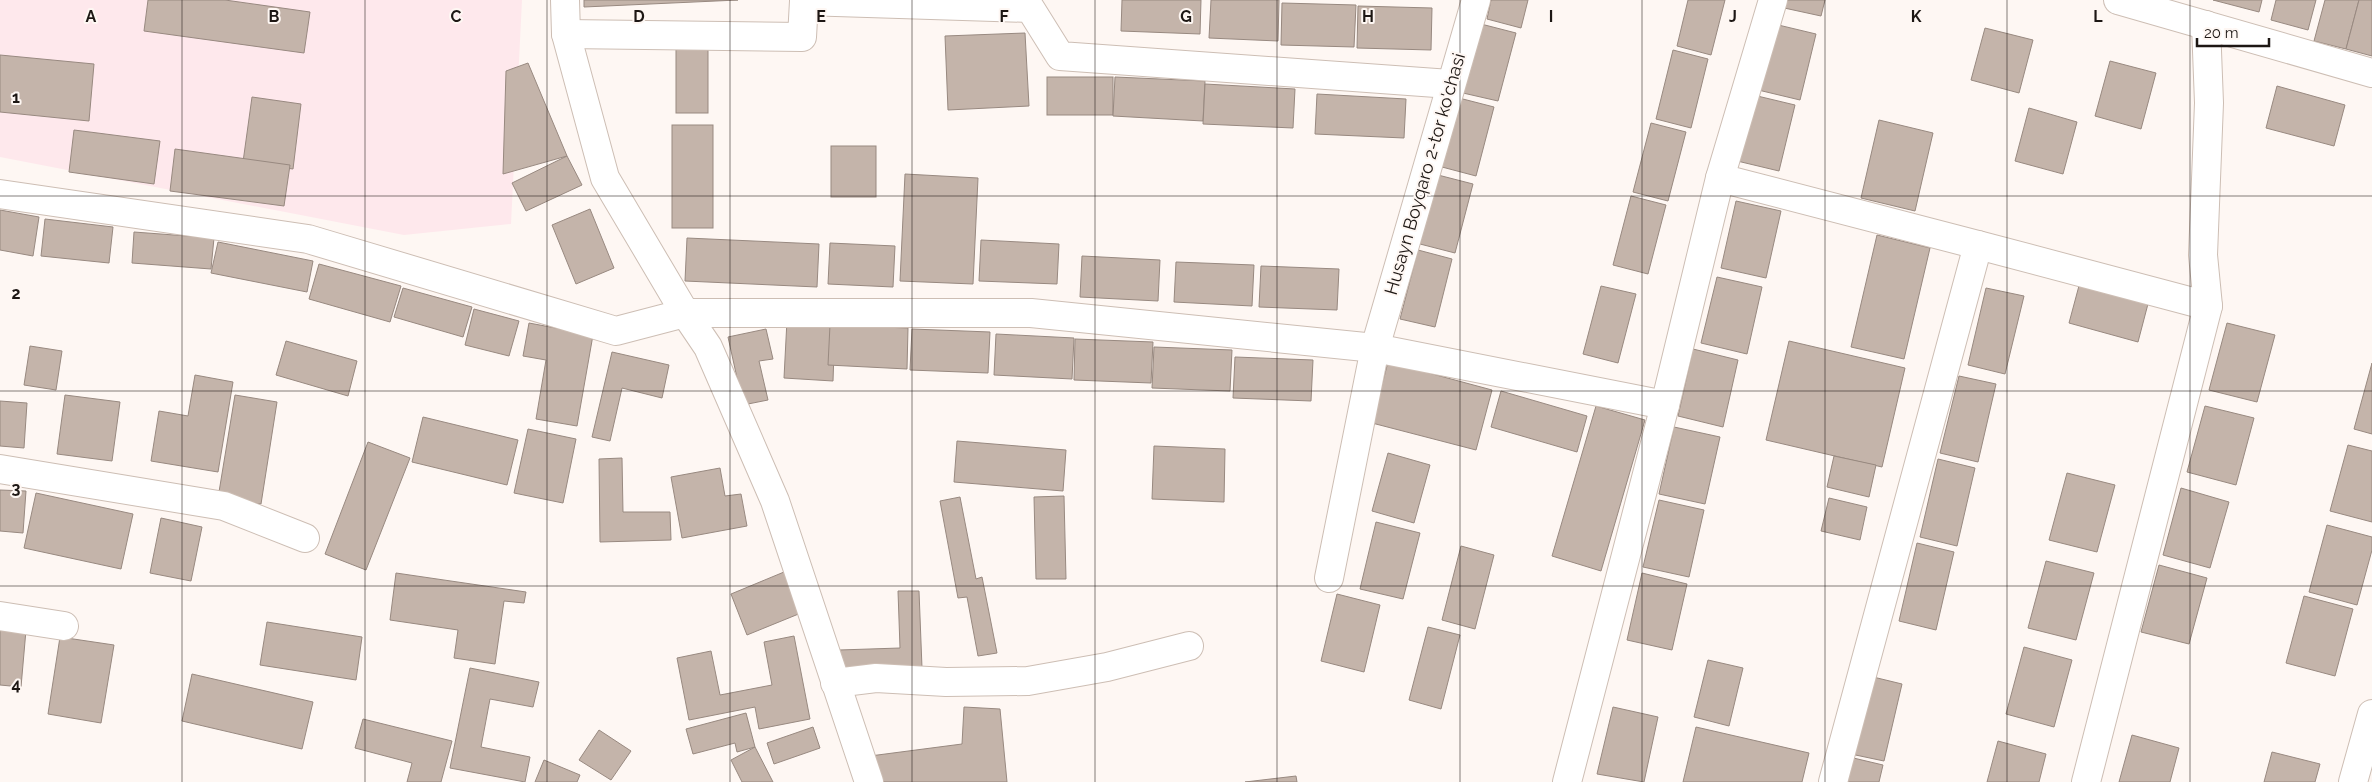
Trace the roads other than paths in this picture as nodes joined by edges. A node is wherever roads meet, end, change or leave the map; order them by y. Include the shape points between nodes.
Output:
1 (565, 0) edge
2 (1476, 0) edge
3 (1773, 0) edge
4 (2118, 0) edge
5 (2206, 25) junction
6 (566, 34) junction
7 (2372, 73) edge
8 (1450, 84) junction
9 (1720, 178) junction
10 (0, 194) edge
11 (1978, 245) junction
12 (2208, 306) junction
13 (685, 313) junction
14 (1375, 348) junction
15 (1665, 405) junction
16 (0, 469) edge
17 (305, 538) dead end
18 (1329, 578) dead end
19 (0, 616) edge
20 (64, 626) dead end
21 (1189, 646) dead end
22 (835, 683) junction
23 (2372, 714) edge
24 (870, 782) edge
25 (1567, 782) edge
26 (1833, 782) edge
27 (2086, 782) edge
28 (2353, 782) edge

1 - 6 street
2 - 8 street, Husayn Boyqaro 2-tor ko'chasi
3 - 9 street
4 - 5 street
5 - 7 street
5 - 12 street via 2208,104 2203,255
6 - 8 street via 802,37 804,1 1030,8 1060,56
6 - 13 street via 605,178
8 - 14 street, Husayn Boyqaro 2-tor ko'chasi
9 - 11 street
9 - 15 street
10 - 13 street via 308,239 616,331
11 - 12 street
11 - 26 street
12 - 27 street
13 - 14 street via 1031,313
13 - 22 street via 708,347 775,501
14 - 15 street
14 - 18 street, Husayn Boyqaro 2-tor ko'chasi
15 - 25 street
16 - 17 street via 224,506
19 - 20 street
21 - 22 street via 1107,667 1028,681 946,682 876,678
22 - 24 street
23 - 28 street

